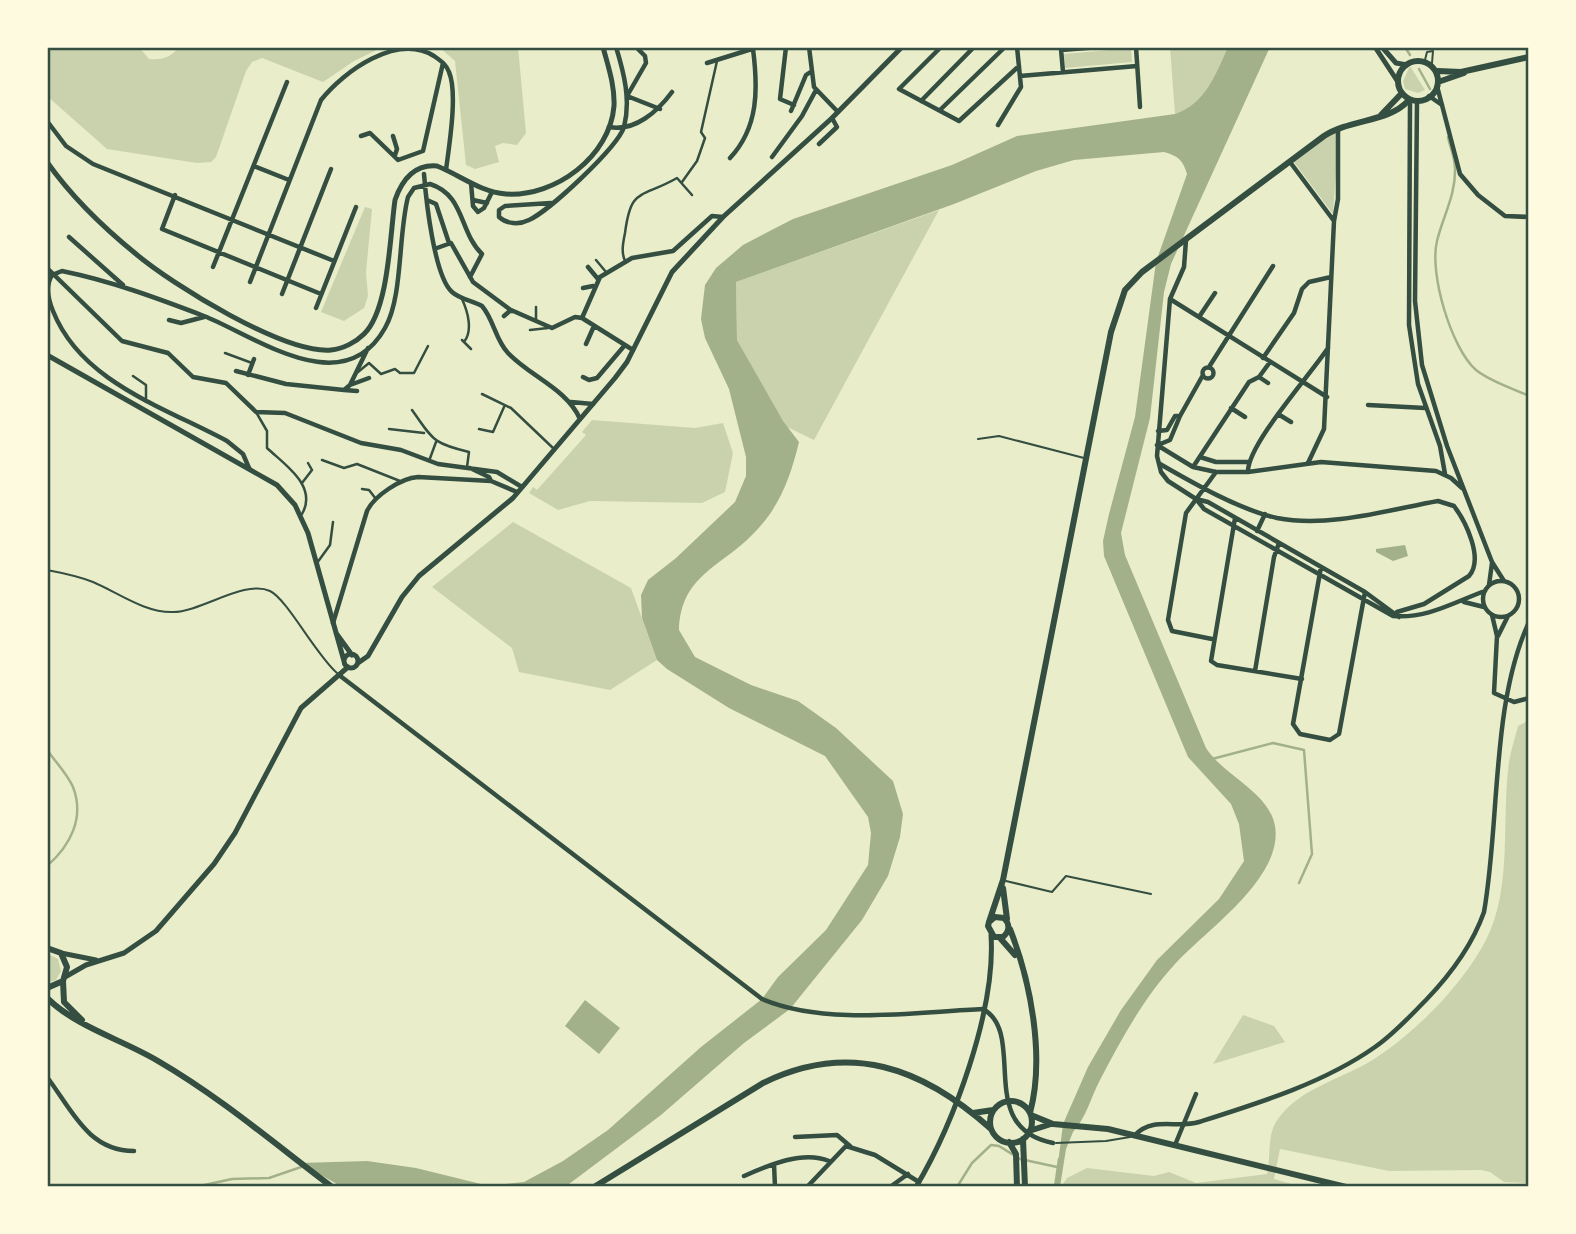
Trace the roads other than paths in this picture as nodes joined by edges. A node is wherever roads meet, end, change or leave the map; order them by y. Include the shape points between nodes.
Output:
1 (603, 47) edge
2 (616, 47) edge
3 (636, 47) edge
4 (786, 47) edge
5 (809, 47) edge
6 (902, 47) edge
7 (941, 47) edge
8 (974, 47) edge
9 (1005, 47) edge
10 (1017, 47) edge
11 (1100, 47) edge
12 (1136, 47) edge
13 (1375, 47) edge
14 (1382, 47) edge
15 (1438, 47) edge
16 (754, 48) edge
17 (1061, 49) edge
18 (1433, 52) junction
19 (1529, 58) edge
20 (717, 61) junction
21 (1428, 61) junction
22 (443, 63) junction
23 (707, 63) dead end
24 (1407, 65) junction
25 (1019, 66) junction
26 (1137, 66) junction
27 (1469, 70) junction
28 (812, 71) junction
29 (1438, 71) junction
30 (1063, 72) junction
31 (1020, 76) junction
32 (287, 82) dead end
33 (1398, 82) junction
34 (1438, 84) junction
35 (816, 90) junction
36 (672, 92) dead end
37 (1401, 94) junction
38 (627, 96) junction
39 (1429, 96) junction
40 (921, 101) junction
41 (1412, 101) junction
42 (1443, 105) junction
43 (1140, 107) dead end
44 (660, 109) junction
45 (940, 110) junction
46 (838, 112) junction
47 (1380, 116) junction
48 (832, 118) junction
49 (47, 121) edge
50 (998, 125) dead end
51 (609, 127) junction
52 (624, 127) junction
53 (1338, 127) junction
54 (361, 136) dead end
55 (393, 136) dead end
56 (819, 145) dead end
57 (423, 151) junction
58 (396, 158) junction
59 (730, 158) dead end
60 (772, 158) dead end
61 (423, 160) dead end
62 (1289, 161) junction
63 (47, 162) edge
64 (254, 166) junction
65 (331, 169) dead end
66 (446, 170) junction
67 (424, 174) dead end
68 (289, 180) junction
69 (559, 182) junction
70 (682, 182) junction
71 (471, 183) junction
72 (423, 185) junction
73 (564, 191) junction
74 (492, 192) junction
75 (175, 195) junction
76 (692, 195) dead end
77 (427, 200) junction
78 (473, 200) junction
79 (551, 202) junction
80 (487, 203) junction
81 (356, 207) dead end
82 (723, 217) junction
83 (1529, 217) edge
84 (232, 218) junction
85 (1334, 221) junction
86 (268, 233) junction
87 (69, 237) dead end
88 (1183, 241) junction
89 (450, 243) junction
90 (301, 247) junction
91 (437, 248) junction
92 (219, 252) junction
93 (596, 260) dead end
94 (334, 261) junction
95 (387, 261) junction
96 (625, 261) junction
97 (397, 263) junction
98 (1273, 266) dead end
99 (213, 267) dead end
100 (255, 267) junction
101 (588, 267) dead end
102 (47, 268) edge
103 (606, 272) junction
104 (52, 275) junction
105 (470, 277) junction
106 (1331, 277) junction
107 (598, 279) junction
108 (287, 280) junction
109 (250, 282) dead end
110 (593, 286) junction
111 (126, 287) junction
112 (583, 288) dead end
113 (1215, 293) dead end
114 (282, 294) dead end
115 (321, 294) junction
116 (463, 299) junction
117 (1170, 299) junction
118 (537, 307) dead end
119 (316, 308) dead end
120 (512, 311) junction
121 (504, 316) dead end
122 (204, 317) junction
123 (1199, 317) junction
124 (582, 318) junction
125 (169, 320) dead end
126 (536, 320) junction
127 (594, 326) junction
128 (549, 328) junction
129 (530, 330) dead end
130 (1229, 336) junction
131 (586, 344) dead end
132 (625, 345) junction
133 (428, 346) dead end
134 (368, 348) junction
135 (1329, 348) junction
136 (471, 349) dead end
137 (633, 350) junction
138 (225, 353) dead end
139 (47, 355) edge
140 (1263, 358) junction
141 (253, 361) joint
142 (1270, 362) junction
143 (1209, 368) junction
144 (236, 371) dead end
145 (356, 374) junction
146 (248, 375) junction
147 (133, 376) dead end
148 (1203, 376) junction
149 (583, 377) dead end
150 (1259, 377) junction
151 (369, 378) dead end
152 (1268, 383) dead end
153 (1304, 384) junction
154 (350, 385) junction
155 (344, 390) junction
156 (357, 391) dead end
157 (482, 394) dead end
158 (1327, 397) junction
159 (146, 398) junction
160 (570, 402) junction
161 (593, 404) junction
162 (1368, 405) dead end
163 (505, 406) junction
164 (1231, 408) junction
165 (1425, 408) junction
166 (412, 410) dead end
167 (256, 412) junction
168 (1278, 414) junction
169 (1180, 416) junction
170 (1245, 417) dead end
171 (580, 419) junction
172 (1291, 422) dead end
173 (389, 429) dead end
174 (480, 429) dead end
175 (1158, 430) junction
176 (425, 433) junction
177 (978, 439) dead end
178 (436, 442) junction
179 (1157, 445) junction
180 (554, 450) junction
181 (1200, 457) junction
182 (1086, 458) junction
183 (322, 460) dead end
184 (429, 461) junction
185 (1248, 462) junction
186 (308, 463) dead end
187 (1308, 463) junction
188 (1158, 464) junction
189 (468, 467) junction
190 (1193, 467) junction
191 (248, 468) junction
192 (1456, 469) junction
193 (1216, 472) junction
194 (1248, 472) junction
195 (1445, 474) junction
196 (491, 481) junction
197 (402, 482) junction
198 (302, 484) junction
199 (362, 489) dead end
200 (1207, 489) junction
201 (520, 490) junction
202 (1466, 493) junction
203 (376, 499) junction
204 (1196, 499) junction
205 (1265, 514) junction
206 (301, 515) junction
207 (1235, 518) junction
208 (333, 522) dead end
209 (1233, 526) junction
210 (1257, 531) junction
211 (1279, 543) junction
212 (1276, 550) junction
213 (1492, 562) junction
214 (317, 563) junction
215 (1321, 568) junction
216 (47, 570) edge
217 (1319, 575) junction
218 (1504, 581) junction
219 (1487, 588) junction
220 (1364, 592) junction
221 (1362, 599) junction
222 (1463, 602) junction
223 (1484, 607) junction
224 (1398, 614) junction
225 (1492, 615) junction
226 (1507, 616) junction
227 (1529, 622) edge
228 (334, 627) junction
229 (1497, 636) junction
230 (1212, 639) junction
231 (355, 658) junction
232 (344, 661) junction
233 (348, 667) junction
234 (1255, 671) junction
235 (339, 675) junction
236 (1301, 679) junction
237 (1529, 698) edge
238 (1507, 701) junction
239 (1003, 880) junction
240 (1151, 894) dead end
241 (989, 922) junction
242 (1008, 924) junction
243 (996, 937) junction
244 (48, 948) edge
245 (61, 953) junction
246 (100, 960) junction
247 (1018, 960) junction
248 (64, 979) junction
249 (47, 988) edge
250 (47, 998) edge
251 (983, 1009) junction
252 (88, 1026) junction
253 (47, 1077) edge
254 (1034, 1090) junction
255 (1196, 1094) dead end
256 (1009, 1101) junction
257 (1019, 1102) junction
258 (993, 1110) junction
259 (973, 1113) junction
260 (1030, 1114) junction
261 (1053, 1124) junction
262 (1182, 1125) junction
263 (991, 1129) junction
264 (1027, 1135) junction
265 (1135, 1136) junction
266 (795, 1137) dead end
267 (1009, 1142) junction
268 (1055, 1143) joint
269 (1174, 1145) junction
270 (850, 1146) junction
271 (134, 1151) dead end
272 (830, 1161) junction
273 (774, 1164) junction
274 (908, 1174) junction
275 (744, 1176) dead end
276 (918, 1184) edge
277 (332, 1187) edge
278 (594, 1187) edge
279 (775, 1187) edge
280 (807, 1187) edge
281 (890, 1187) edge
282 (1017, 1187) edge
283 (1025, 1187) edge
284 (1346, 1187) edge

1 - 51 street via 614,96
2 - 38 street
3 - 38 street via 646,63
4 - 28 street via 780,99 792,108
5 - 28 street
6 - 46 street
7 - 40 street via 899,89
8 - 40 street
9 - 45 street
10 - 25 street
11 - 17 street
12 - 26 street
13 - 33 street
14 - 24 street via 1396,63
15 - 18 lane
16 - 20 street
16 - 59 street via 755,106 744,141
17 - 30 street
18 - 21 lane
18 - 21 lane via 1427,52
19 - 27 main road
20 - 23 street
20 - 70 street via 701,132 705,138
21 - 24 main road
21 - 29 main road
22 - 57 street
22 - 66 street via 451,87
22 - 68 street via 419,50 395,50 372,59 333,88 317,108
24 - 33 main road
25 - 31 street
25 - 45 street via 962,121
26 - 30 street
26 - 43 street
27 - 29 main road
27 - 34 main road
28 - 35 street
29 - 34 main road
30 - 31 street
31 - 50 street via 1020,92
32 - 64 street
33 - 37 main road
34 - 39 main road
34 - 42 street
35 - 46 street
35 - 60 street
36 - 44 street
37 - 41 main road
37 - 47 main road
38 - 44 street
38 - 52 street
39 - 41 main road
39 - 42 street
40 - 45 street
41 - 47 main road
41 - 165 street via 1407,301 1414,366
41 - 192 street via 1419,347 1432,404
42 - 83 street via 1457,166 1465,181 1505,216
44 - 52 street
46 - 48 street
47 - 53 main road
48 - 56 street via 837,127
48 - 82 street
49 - 75 street via 66,145 93,164
51 - 52 street
51 - 69 street via 590,158
52 - 73 street via 598,162
53 - 62 main road
53 - 85 street
54 - 58 street via 370,133
55 - 58 street
57 - 58 street
57 - 61 street
62 - 85 street
62 - 88 main road
63 - 95 street via 118,238 171,280 236,318 310,348 340,349 363,335 379,308
64 - 68 street
64 - 84 street
65 - 90 street
66 - 71 street
66 - 95 street via 420,167 402,184 395,200
67 - 72 street
68 - 86 street
69 - 73 street
69 - 74 street via 520,194
70 - 76 street
70 - 96 street via 677,178 630,204 622,251
71 - 74 street
71 - 78 street
72 - 77 street
72 - 97 street via 408,197
72 - 105 street via 435,186 454,198 468,237 482,254
73 - 79 street
74 - 80 street
75 - 84 street
75 - 92 street via 159,227
77 - 89 street via 436,204
77 - 91 street
78 - 80 street
78 - 80 street via 478,212
79 - 79 street via 505,206 499,217 512,223 527,221
81 - 94 street
82 - 96 street via 708,218 673,251
82 - 137 street via 667,280
84 - 86 street
84 - 92 street
85 - 106 street
86 - 90 street
86 - 100 street
87 - 111 street
88 - 117 street via 1184,268
88 - 182 main road via 1132,281 1120,300
89 - 91 street
89 - 105 street
90 - 94 street
90 - 108 street
91 - 116 street via 443,279 454,295
92 - 99 street
92 - 100 street
93 - 103 street
94 - 115 street
95 - 97 street
96 - 103 street
97 - 134 street via 389,320
98 - 130 street
100 - 108 street
100 - 109 street
101 - 107 street
102 - 104 street
103 - 107 street
104 - 111 street via 62,271
104 - 159 street via 49,298 71,344 98,372
104 - 167 street via 122,341 168,354 193,377 226,383
105 - 120 street
106 - 135 street
106 - 140 street via 1309,282 1302,289 1294,313
107 - 110 street
108 - 114 street
108 - 115 street
110 - 112 street
110 - 124 street
111 - 122 street
113 - 123 street
115 - 119 street
116 - 136 street via 469,335 463,341
116 - 160 street via 482,306 507,352
117 - 123 street
117 - 175 street
118 - 126 street
120 - 121 street
120 - 126 street
122 - 125 street via 181,323
122 - 134 street via 264,347 301,359 337,361
123 - 130 street
124 - 127 street
124 - 128 street
126 - 128 street
127 - 131 street
127 - 132 street
128 - 129 street
130 - 140 street
130 - 143 street
132 - 137 street
132 - 149 street via 597,378
133 - 145 street via 414,373 395,369 381,374 369,363
134 - 145 street
135 - 153 street
135 - 158 street
137 - 161 street
138 - 141 street
139 - 191 street
140 - 142 street
141 - 146 street
142 - 150 street
142 - 153 street
143 - 148 street via 1203,369
143 - 148 street via 1212,376
144 - 146 street
145 - 154 street
146 - 155 street
147 - 159 street via 146,384
148 - 169 street
150 - 152 street
150 - 164 street via 1249,382
151 - 154 street
153 - 158 street
153 - 168 street
154 - 155 street
155 - 156 street
157 - 163 street
158 - 187 street via 1321,439
159 - 191 street via 227,441 243,454
160 - 161 street
160 - 171 street
161 - 171 street
162 - 165 street
163 - 174 street via 493,432
163 - 180 street via 523,417
164 - 170 street
164 - 181 street
165 - 195 street
166 - 176 street
167 - 184 street via 285,413 361,443
167 - 198 street via 267,431 266,446
168 - 172 street
168 - 185 street
169 - 175 street via 1175,416 1167,430
169 - 179 street via 1170,440
171 - 180 street
173 - 176 street
175 - 179 street
176 - 178 street
177 - 182 lane via 999,436
178 - 184 street
178 - 189 street via 469,452
179 - 188 street
179 - 190 street
180 - 201 street
181 - 185 street
181 - 190 street
182 - 239 main road
183 - 197 street via 346,468 357,464
184 - 189 street
185 - 194 street
186 - 198 street via 312,470
187 - 194 street
187 - 195 street
188 - 200 street
188 - 204 street via 1168,481
189 - 196 street
189 - 201 street via 497,472
190 - 193 street
191 - 206 street via 277,485
192 - 195 street
192 - 202 street
193 - 194 street
193 - 200 street
195 - 202 street
196 - 197 street via 418,477
196 - 201 street
197 - 203 street
198 - 206 street via 307,497
199 - 203 street
200 - 204 street
200 - 205 street
201 - 231 street via 419,576 371,651
202 - 213 street
203 - 228 street via 367,511
204 - 207 street
204 - 209 street
204 - 230 street via 1186,513 1169,629
205 - 210 street
205 - 224 street via 1296,520 1334,518 1444,502 1457,510 1476,559 1469,576
206 - 214 street
207 - 209 street
207 - 210 street
208 - 214 street via 330,545
209 - 212 street
209 - 230 street
210 - 211 street
211 - 212 street
211 - 215 street
212 - 217 street
212 - 234 street
213 - 218 street
213 - 219 street
214 - 228 street
215 - 217 street
215 - 220 street
216 - 235 lane via 82,578 149,608 169,612 253,588 270,591
217 - 221 street
217 - 236 street
218 - 219 street
218 - 226 street via 1519,597 1517,607
219 - 222 street
219 - 223 street
220 - 221 street
220 - 224 street
221 - 224 street
221 - 236 street via 1337,737 1330,740 1296,731 1293,724
222 - 223 street
222 - 224 street via 1418,616
223 - 225 street
225 - 226 street
225 - 229 street
226 - 229 street
227 - 238 street via 1517,651
228 - 231 street
228 - 232 street
229 - 238 street via 1493,688
230 - 234 street via 1211,661 1217,666
231 - 232 street
231 - 233 street via 355,667
232 - 233 street
233 - 235 street
234 - 236 street
235 - 246 street via 295,718 235,833 199,882 146,940
235 - 251 street via 762,999 825,1014
237 - 238 street
238 - 262 street via 1484,912 1449,975 1393,1033 1356,1059 1283,1094
239 - 240 lane via 1052,892 1061,878 1068,876
239 - 241 main road
239 - 242 main road
241 - 242 main road via 1000,917
241 - 243 main road
242 - 243 main road via 1006,934
242 - 247 main road
243 - 247 main road
243 - 251 street
244 - 245 main road
245 - 246 street
245 - 248 main road via 67,967
246 - 248 street
247 - 254 main road via 1036,1039
248 - 249 main road
248 - 252 main road via 64,1002
250 - 252 main road
251 - 256 street via 998,1026
251 - 276 street via 945,1136
252 - 277 main road via 158,1060
253 - 271 street via 98,1143
254 - 257 main road
254 - 260 main road
255 - 262 street
256 - 257 main road
256 - 258 main road
256 - 264 street via 1017,1125
257 - 260 main road
258 - 259 main road
258 - 263 main road
259 - 263 main road
259 - 278 main road via 911,1074 886,1066 841,1061 805,1066 763,1083
260 - 261 main road
260 - 264 main road
261 - 264 main road
261 - 265 main road
262 - 265 street via 1148,1125
262 - 269 street
263 - 267 main road
264 - 267 main road
264 - 268 street
264 - 283 main road
265 - 268 lane
265 - 269 main road
266 - 270 street via 837,1135
267 - 282 main road via 1016,1156
269 - 284 main road
270 - 272 street
270 - 274 street
272 - 273 street via 815,1156
272 - 280 street
273 - 275 street
273 - 279 street
274 - 276 street
274 - 281 street

